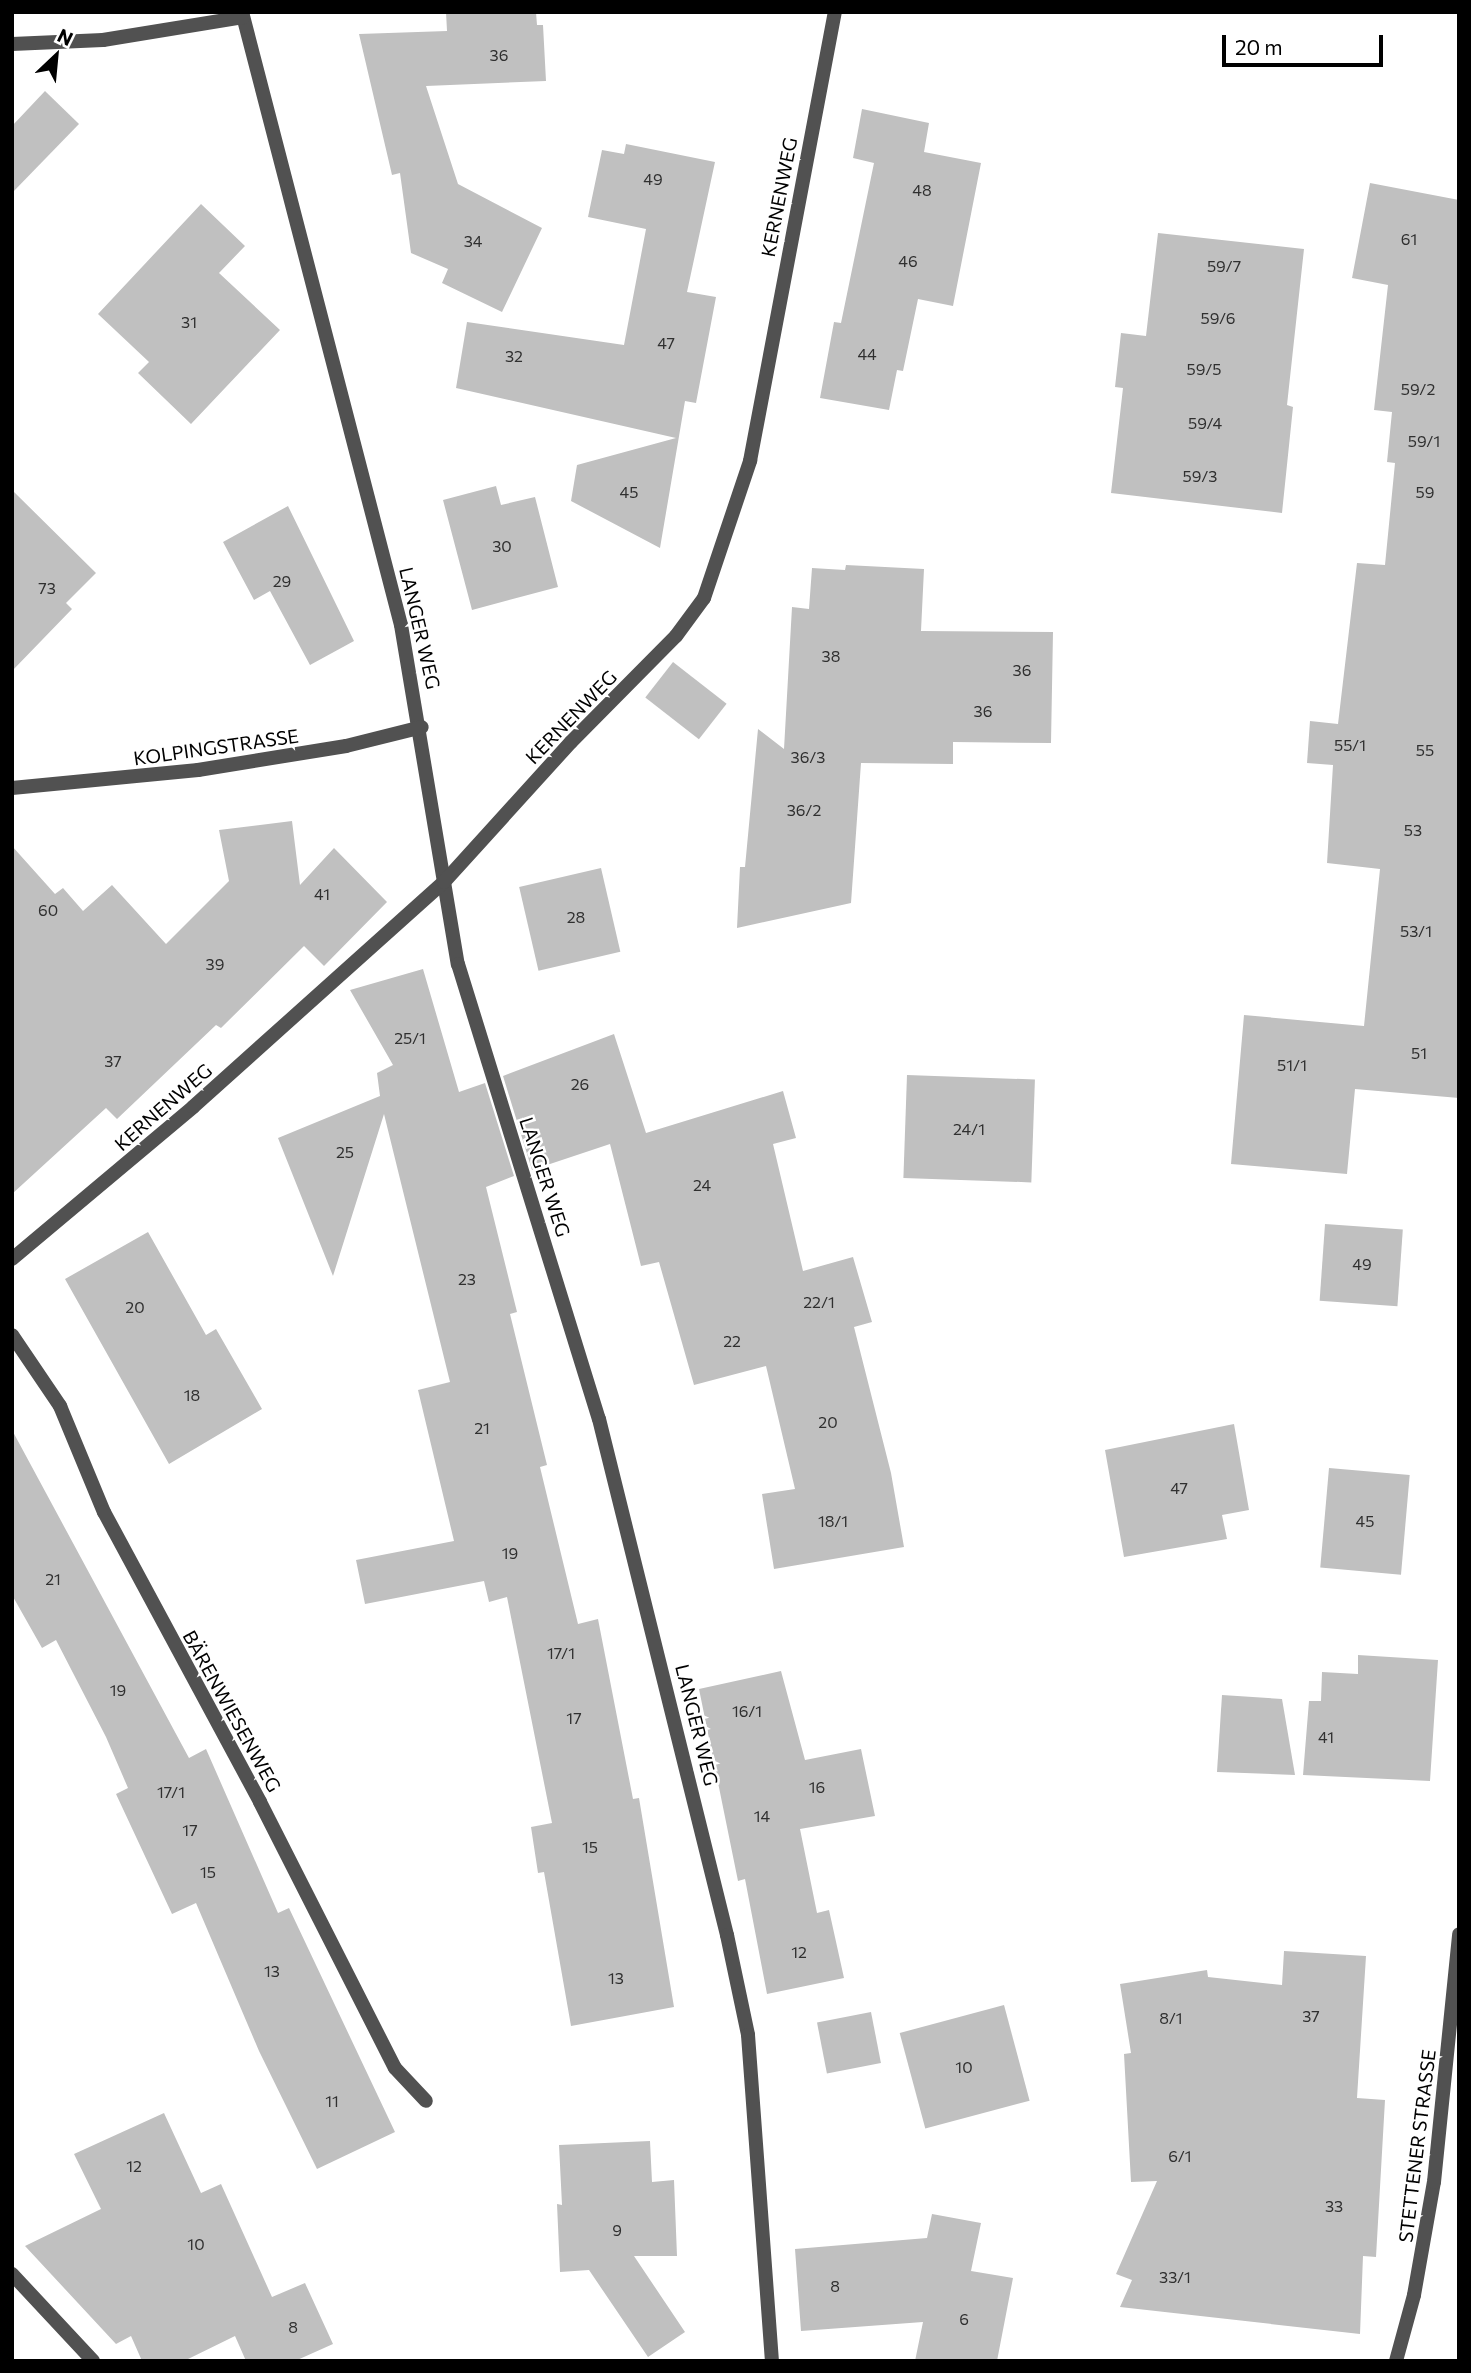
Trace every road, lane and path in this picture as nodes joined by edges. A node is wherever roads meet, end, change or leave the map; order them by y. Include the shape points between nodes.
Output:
1 (835, 12) edge
2 (243, 15) edge
3 (12, 44) edge
4 (422, 727) junction
5 (12, 788) edge
6 (444, 882) junction
7 (12, 1259) edge
8 (12, 1335) edge
9 (1459, 1934) edge
10 (426, 2101) dead end
11 (12, 2274) edge
12 (93, 2361) edge
13 (772, 2361) edge
14 (1396, 2361) edge

1 - 6 street, KERNENWEG via 750,461 704,598 677,636 571,742
2 - 3 street via 103,40
2 - 4 street, LANGER WEG via 401,625
4 - 5 street, KOLPINGSTRASSE via 266,760
4 - 6 street, LANGER WEG
6 - 7 street, KERNENWEG via 193,1107
6 - 13 street, LANGER WEG via 465,988 599,1419 727,1936 748,2035
8 - 10 street, BÄRENWIESENWEG via 60,1406 104,1512 260,1802 395,2068
9 - 14 street, STETTENER STRASSE via 1434,2182 1415,2295
11 - 12 street

